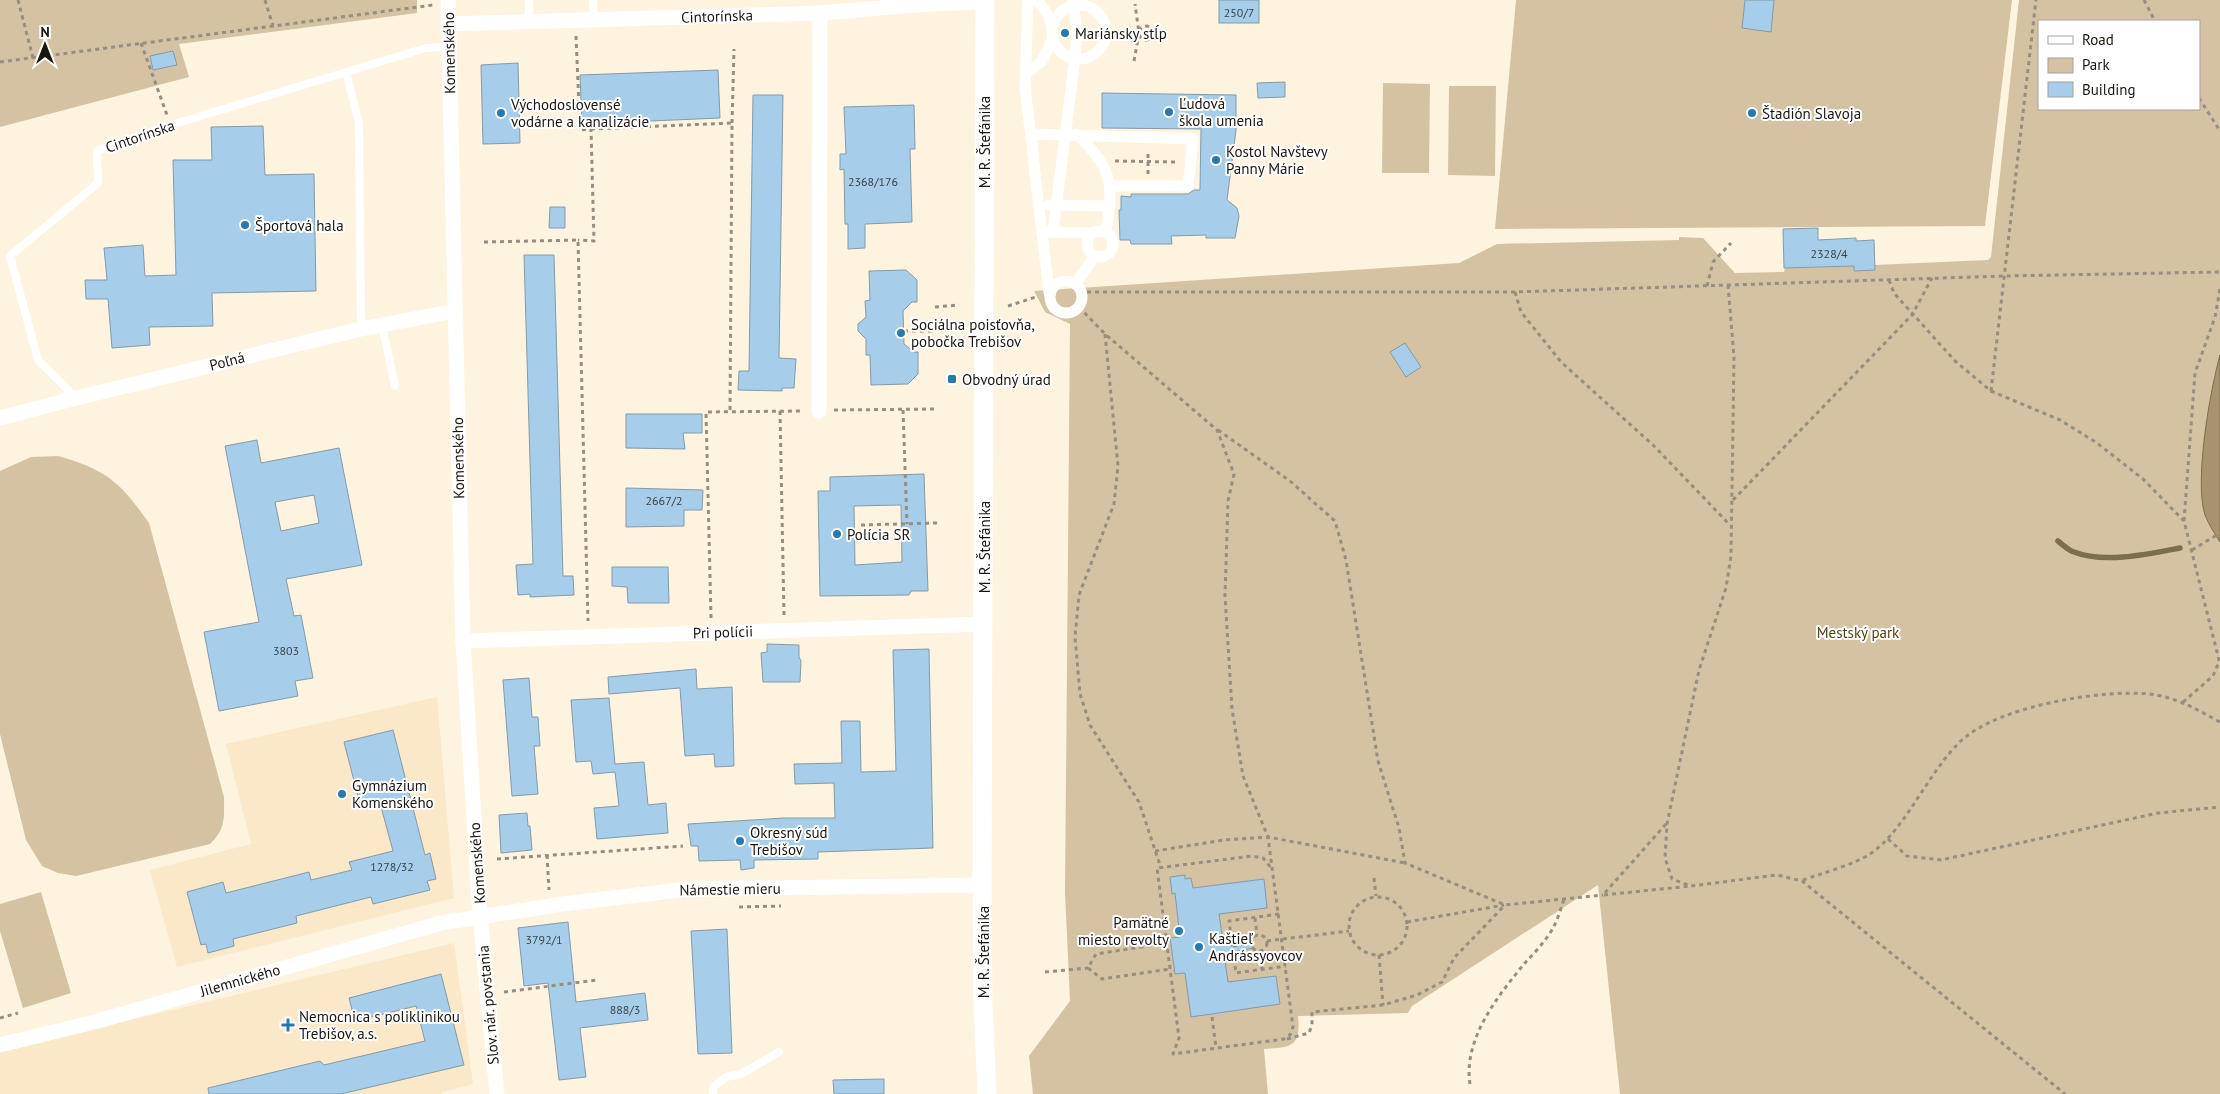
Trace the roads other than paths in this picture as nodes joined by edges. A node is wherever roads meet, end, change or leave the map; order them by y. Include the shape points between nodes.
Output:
1 (529, 0) edge
2 (593, 0) edge
3 (1028, 0) edge
4 (1037, 0) edge
5 (985, 1) edge
6 (448, 2) edge
7 (1073, 3) edge
8 (820, 13) junction
9 (594, 20) junction
10 (529, 22) junction
11 (448, 24) junction
12 (1053, 33) junction
13 (449, 47) junction
14 (1075, 58) junction
15 (346, 72) junction
16 (1027, 73) junction
17 (1031, 134) junction
18 (1064, 134) junction
19 (1077, 134) junction
20 (1110, 186) junction
21 (1040, 205) junction
22 (1056, 205) junction
23 (1110, 206) junction
24 (1048, 232) junction
25 (1106, 232) junction
26 (1093, 233) junction
27 (1094, 256) junction
28 (1079, 288) junction
29 (1050, 293) junction
30 (455, 311) junction
31 (382, 325) junction
32 (362, 329) junction
33 (395, 386) dead end
34 (76, 398) junction
35 (819, 411) dead end
36 (0, 418) edge
37 (984, 624) junction
38 (463, 640) junction
39 (982, 885) junction
40 (480, 916) junction
41 (0, 1045) edge
42 (779, 1052) dead end
43 (497, 1094) edge
44 (713, 1094) edge
45 (987, 1094) edge

1 - 10 lane
2 - 9 lane
3 - 16 street
4 - 12 street via 1048,15
5 - 8 street, Cintorínska
5 - 37 street, M. R. Štefánika
6 - 11 street, Komenského
7 - 12 street via 1056,19
7 - 14 street via 1077,33
7 - 14 street via 1094,10 1106,32 1105,40 1095,54 1088,58
8 - 9 street, Cintorínska
8 - 35 street
9 - 10 street, Cintorínska
10 - 11 street, Cintorínska
11 - 13 street, Komenského
12 - 14 street via 1056,46 1062,53
12 - 16 street via 1042,61
13 - 15 lane, Cintorínska via 426,48
13 - 30 street, Komenského
14 - 18 street
15 - 32 lane via 359,123
15 - 34 lane, Cintorínska via 97,151 98,183 10,256 38,360
16 - 17 street via 1025,87
17 - 18 street
17 - 21 street
18 - 19 street
18 - 22 street
19 - 20 street via 1099,160
19 - 20 street via 1193,139 1188,186
20 - 23 street
21 - 22 street
21 - 24 street
22 - 23 street
22 - 24 street
23 - 25 street via 1113,218
24 - 26 street
24 - 29 street
25 - 26 street
25 - 27 street via 1112,239 1112,248 1103,257
26 - 27 street via 1086,247
27 - 28 street
28 - 29 street via 1066,280 1060,281
28 - 29 street via 1081,302 1070,313 1059,312 1051,304
30 - 31 street, Poľná
30 - 38 street, Komenského
31 - 32 street, Poľná
31 - 33 lane
32 - 34 street, Poľná
34 - 36 street, Poľná
37 - 38 street, Pri polícii
37 - 39 street, M. R. Štefánika
38 - 40 street, Komenského
39 - 40 street, Námestie mieru via 687,889
39 - 45 street, M. R. Štefánika
40 - 41 street, Jilemnického via 441,923
40 - 43 street, Slov. nár. povstania
42 - 44 lane via 741,1074 726,1077 713,1087

